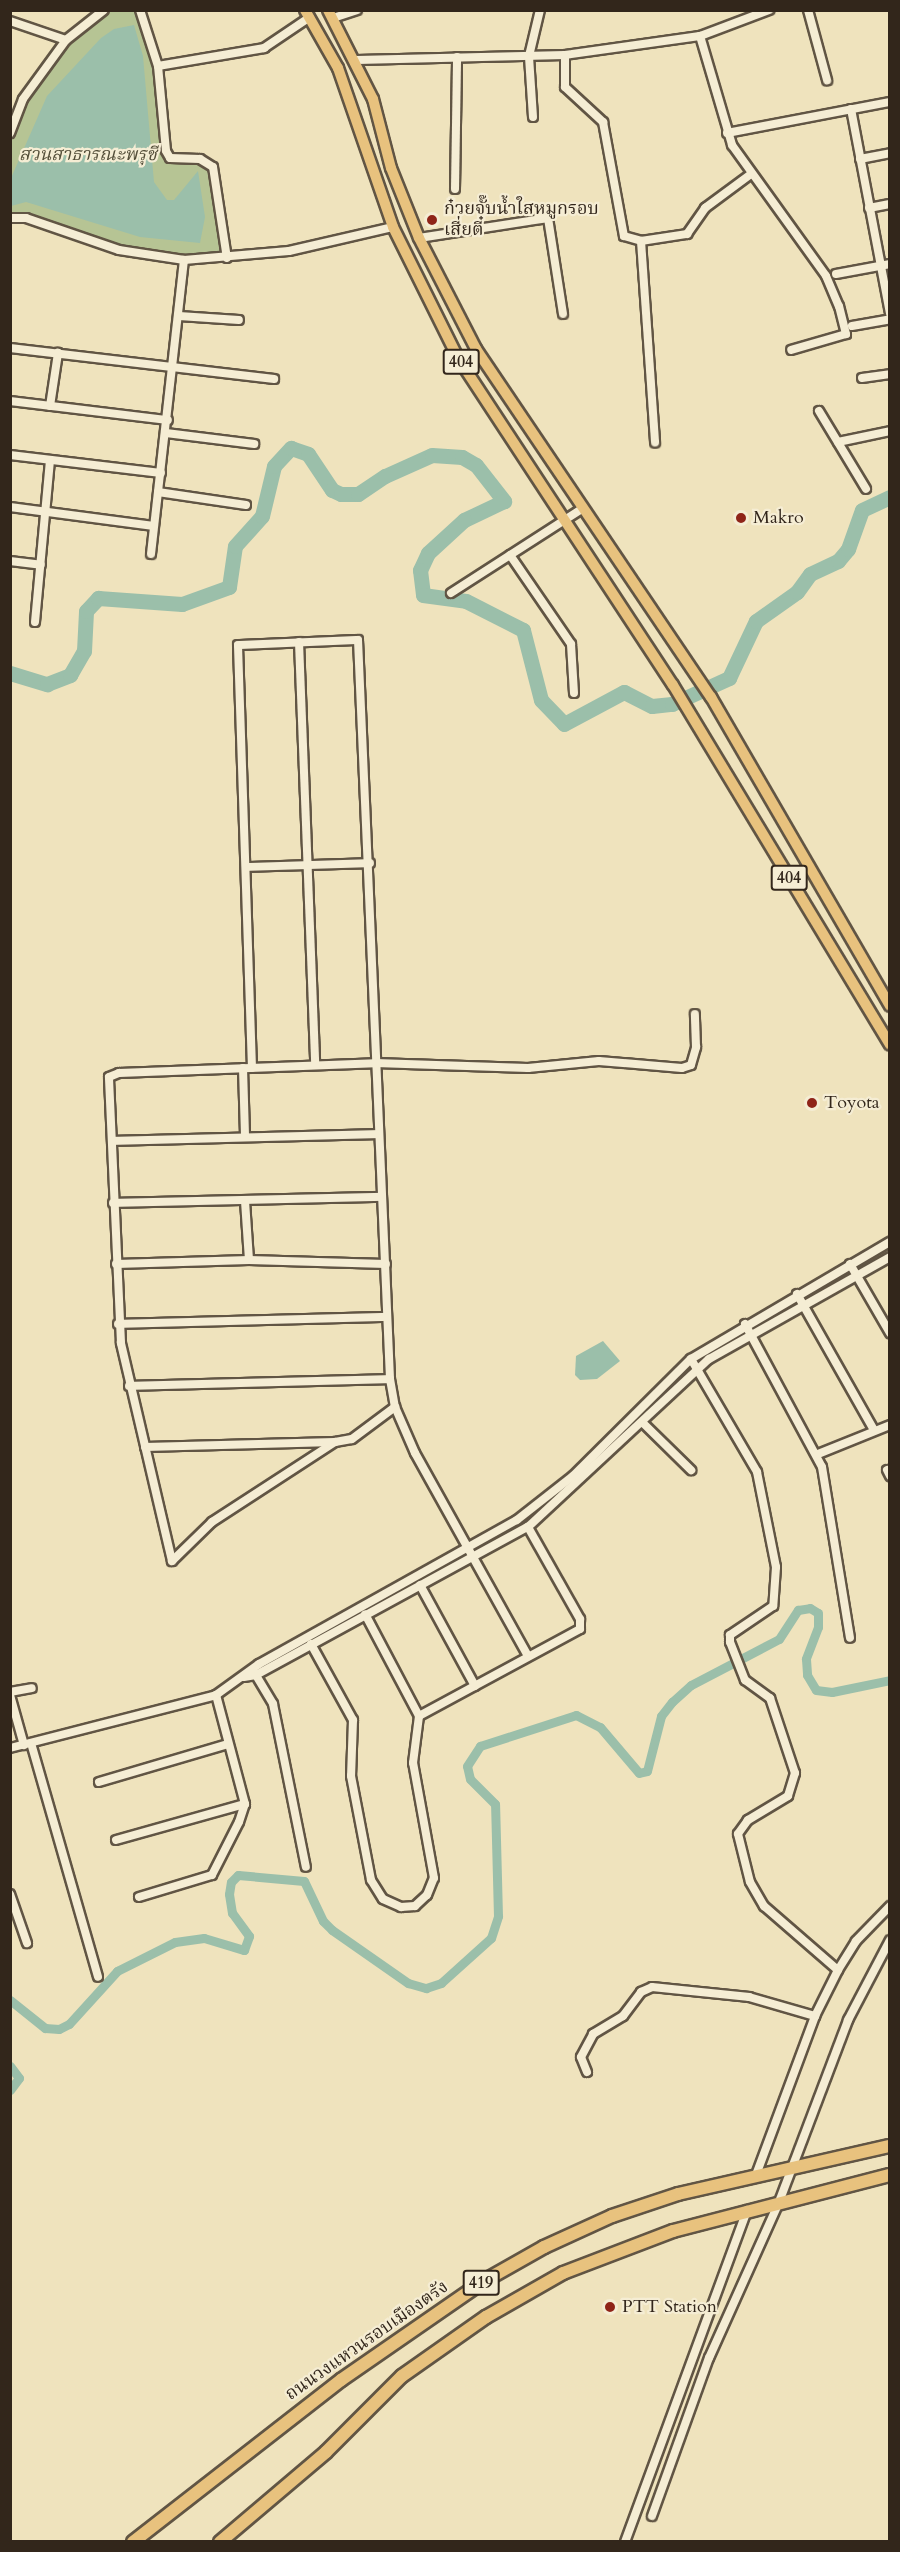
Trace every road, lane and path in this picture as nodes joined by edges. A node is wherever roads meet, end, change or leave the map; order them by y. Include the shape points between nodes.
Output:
1 (104, 10) edge
2 (140, 10) edge
3 (357, 10) edge
4 (540, 10) edge
5 (769, 10) edge
6 (808, 10) edge
7 (307, 14) edge
8 (331, 14) edge
9 (10, 21) edge
10 (700, 36) junction
11 (66, 40) junction
12 (565, 55) junction
13 (529, 56) junction
14 (457, 57) junction
15 (357, 60) junction
16 (159, 66) junction
17 (826, 80) dead end
18 (890, 102) edge
19 (851, 109) junction
20 (533, 117) dead end
21 (10, 133) edge
22 (727, 134) junction
23 (890, 153) edge
24 (860, 159) junction
25 (751, 174) junction
26 (455, 189) dead end
27 (890, 204) edge
28 (869, 208) junction
29 (10, 218) edge
30 (393, 227) junction
31 (420, 238) junction
32 (641, 241) junction
33 (226, 258) junction
34 (184, 260) junction
35 (885, 265) edge
36 (836, 274) dead end
37 (563, 314) dead end
38 (890, 314) edge
39 (179, 316) junction
40 (890, 319) edge
41 (239, 320) dead end
42 (852, 326) dead end
43 (10, 348) edge
44 (791, 350) dead end
45 (58, 353) junction
46 (174, 367) junction
47 (890, 374) edge
48 (862, 378) dead end
49 (274, 379) dead end
50 (10, 400) edge
51 (50, 406) junction
52 (819, 411) dead end
53 (168, 420) junction
54 (890, 431) edge
55 (166, 433) junction
56 (838, 442) junction
57 (655, 443) dead end
58 (254, 444) dead end
59 (10, 455) edge
60 (50, 461) junction
61 (161, 473) junction
62 (866, 489) dead end
63 (159, 492) junction
64 (246, 505) dead end
65 (10, 507) edge
66 (582, 509) junction
67 (47, 512) junction
68 (565, 520) junction
69 (154, 526) junction
70 (152, 554) dead end
71 (510, 555) junction
72 (10, 561) edge
73 (41, 566) junction
74 (451, 593) dead end
75 (34, 622) dead end
76 (300, 642) junction
77 (574, 693) dead end
78 (370, 863) junction
79 (306, 865) junction
80 (246, 867) junction
81 (890, 1006) edge
82 (695, 1014) dead end
83 (890, 1045) edge
84 (375, 1062) junction
85 (315, 1065) junction
86 (248, 1068) junction
87 (377, 1134) junction
88 (245, 1137) junction
89 (113, 1141) junction
90 (381, 1197) junction
91 (245, 1201) junction
92 (113, 1203) junction
93 (890, 1242) edge
94 (890, 1257) edge
95 (249, 1260) junction
96 (116, 1264) junction
97 (386, 1264) junction
98 (850, 1264) junction
99 (856, 1276) junction
100 (797, 1294) junction
101 (804, 1305) junction
102 (387, 1317) junction
103 (118, 1324) junction
104 (745, 1324) junction
105 (890, 1333) edge
106 (750, 1335) junction
107 (691, 1359) junction
108 (698, 1370) junction
109 (390, 1379) junction
110 (129, 1386) junction
111 (395, 1407) junction
112 (642, 1422) junction
113 (890, 1425) edge
114 (874, 1430) junction
115 (335, 1442) junction
116 (145, 1447) junction
117 (818, 1454) junction
118 (691, 1470) dead end
119 (528, 1527) junction
120 (467, 1544) junction
121 (473, 1555) junction
122 (420, 1585) junction
123 (365, 1614) junction
124 (850, 1638) dead end
125 (311, 1644) junction
126 (528, 1656) junction
127 (254, 1672) junction
128 (475, 1686) junction
129 (32, 1688) dead end
130 (10, 1693) edge
131 (216, 1695) junction
132 (420, 1716) junction
133 (27, 1744) junction
134 (228, 1744) junction
135 (10, 1748) edge
136 (99, 1782) dead end
137 (244, 1804) junction
138 (116, 1840) dead end
139 (306, 1867) dead end
140 (10, 1894) edge
141 (139, 1897) dead end
142 (890, 1906) edge
143 (890, 1940) edge
144 (27, 1943) dead end
145 (838, 1970) junction
146 (98, 1977) dead end
147 (815, 2016) junction
148 (587, 2072) dead end
149 (890, 2146) edge
150 (790, 2168) junction
151 (756, 2175) junction
152 (890, 2175) edge
153 (780, 2202) junction
154 (747, 2210) junction
155 (652, 2516) dead end
156 (133, 2541) edge
157 (220, 2541) edge
158 (625, 2541) edge

1 - 11 street
2 - 16 street
3 - 8 street
4 - 13 street
5 - 10 street
6 - 17 street
7 - 16 street via 264,48
7 - 30 main road, 404 via 354,104 372,173
8 - 15 main road, 404
9 - 11 street
10 - 12 street
10 - 22 street
11 - 21 street via 23,99
12 - 13 street
12 - 32 street via 565,87 603,122 624,236
13 - 14 street
13 - 20 street
14 - 15 street
14 - 26 street
15 - 31 main road, 404
16 - 33 street via 166,151 170,158 200,159 213,167
18 - 19 street
19 - 22 street
19 - 24 street
22 - 25 street
23 - 24 street
24 - 28 street
25 - 32 street via 705,208 687,234
25 - 44 street via 826,276 846,334
27 - 28 street
28 - 35 street
29 - 34 street via 26,218 119,250
30 - 33 street via 289,251
30 - 68 main road, 404 via 458,358
31 - 37 street via 549,218
31 - 66 main road, 404 via 476,349
32 - 57 street
33 - 34 street
34 - 39 street
35 - 36 street
35 - 38 street
39 - 41 street
39 - 46 street
40 - 42 street
43 - 45 street
45 - 46 street
45 - 51 street
46 - 49 street
46 - 53 street
47 - 48 street
50 - 51 street
51 - 53 street
52 - 56 street
53 - 55 street
54 - 56 street
55 - 58 street
55 - 61 street
56 - 62 street
59 - 60 street
60 - 61 street
60 - 67 street
61 - 63 street
63 - 64 street
63 - 69 street
65 - 67 street
66 - 68 street
66 - 81 main road, 404 via 711,697
67 - 69 street
67 - 73 street
68 - 71 street
68 - 83 main road, 404 via 673,685
69 - 70 street
71 - 74 street
71 - 77 street via 571,644
72 - 73 street
73 - 75 street
76 - 78 street via 361,641
76 - 79 street
76 - 80 street via 237,645
78 - 79 street
78 - 84 street
79 - 80 street
79 - 85 street
80 - 86 street
82 - 84 street via 696,1047 691,1065 682,1068 599,1061 528,1068
84 - 85 street
84 - 87 street
85 - 86 street
86 - 88 street
86 - 89 street via 119,1073 109,1077
87 - 88 street
87 - 90 street
88 - 89 street
89 - 92 street
90 - 91 street
90 - 97 street
91 - 92 street
91 - 95 street
92 - 96 street
93 - 98 street
94 - 99 street
95 - 96 street
95 - 97 street
96 - 103 street
97 - 102 street
98 - 99 street
98 - 100 street
99 - 101 street
99 - 105 street
100 - 101 street
100 - 104 street
101 - 106 street
101 - 114 street
102 - 103 street
102 - 109 street
103 - 110 street
104 - 106 street
104 - 107 street
106 - 108 street
106 - 117 street
107 - 108 street
107 - 120 street via 545,1500
108 - 112 street
108 - 145 street via 757,1472 771,1526 777,1596 773,1606 730,1635 730,1642 745,1680 770,1698 795,1773 788,1796 748,1820 738,1834 750,1882 764,1905
109 - 110 street
109 - 111 street
110 - 116 street
111 - 115 street via 352,1439
111 - 120 street via 415,1453
112 - 118 street
112 - 119 street
113 - 114 street
114 - 117 street
115 - 116 street
115 - 116 street via 212,1522 172,1561
117 - 124 street via 827,1484 840,1602
119 - 121 street
119 - 126 street via 581,1624 580,1629
120 - 121 street
120 - 127 street
121 - 122 street
121 - 126 street
122 - 123 street
122 - 128 street
123 - 125 street
123 - 132 street
125 - 127 street
125 - 132 street via 353,1719 351,1776 371,1880 383,1899 401,1907 415,1906 427,1895 434,1878 413,1762
126 - 128 street
127 - 131 street
127 - 139 street via 273,1704
128 - 132 street
129 - 130 street
130 - 133 street
131 - 133 street
131 - 134 street
133 - 135 street
133 - 146 street
134 - 136 street
134 - 137 street
137 - 138 street
137 - 141 street via 212,1875
140 - 144 street
142 - 145 street via 856,1941
143 - 150 street via 863,1984
145 - 147 street
147 - 148 street via 750,1997 652,1987 641,1992 623,2016 593,2034 581,2057
147 - 151 street
149 - 150 highway, ถนนวงแหวนรอบเมืองตรัง / 419
150 - 151 highway, ถนนวงแหวนรอบเมืองตรัง / 419
150 - 153 street
151 - 156 highway, ถนนวงแหวนรอบเมืองตรัง / 419 via 612,2216 484,2281 341,2380
152 - 153 highway, 419
153 - 154 highway, 419
153 - 155 street via 709,2358
154 - 157 highway, 419 via 673,2231 563,2273 486,2317 402,2376 326,2452
154 - 158 street

